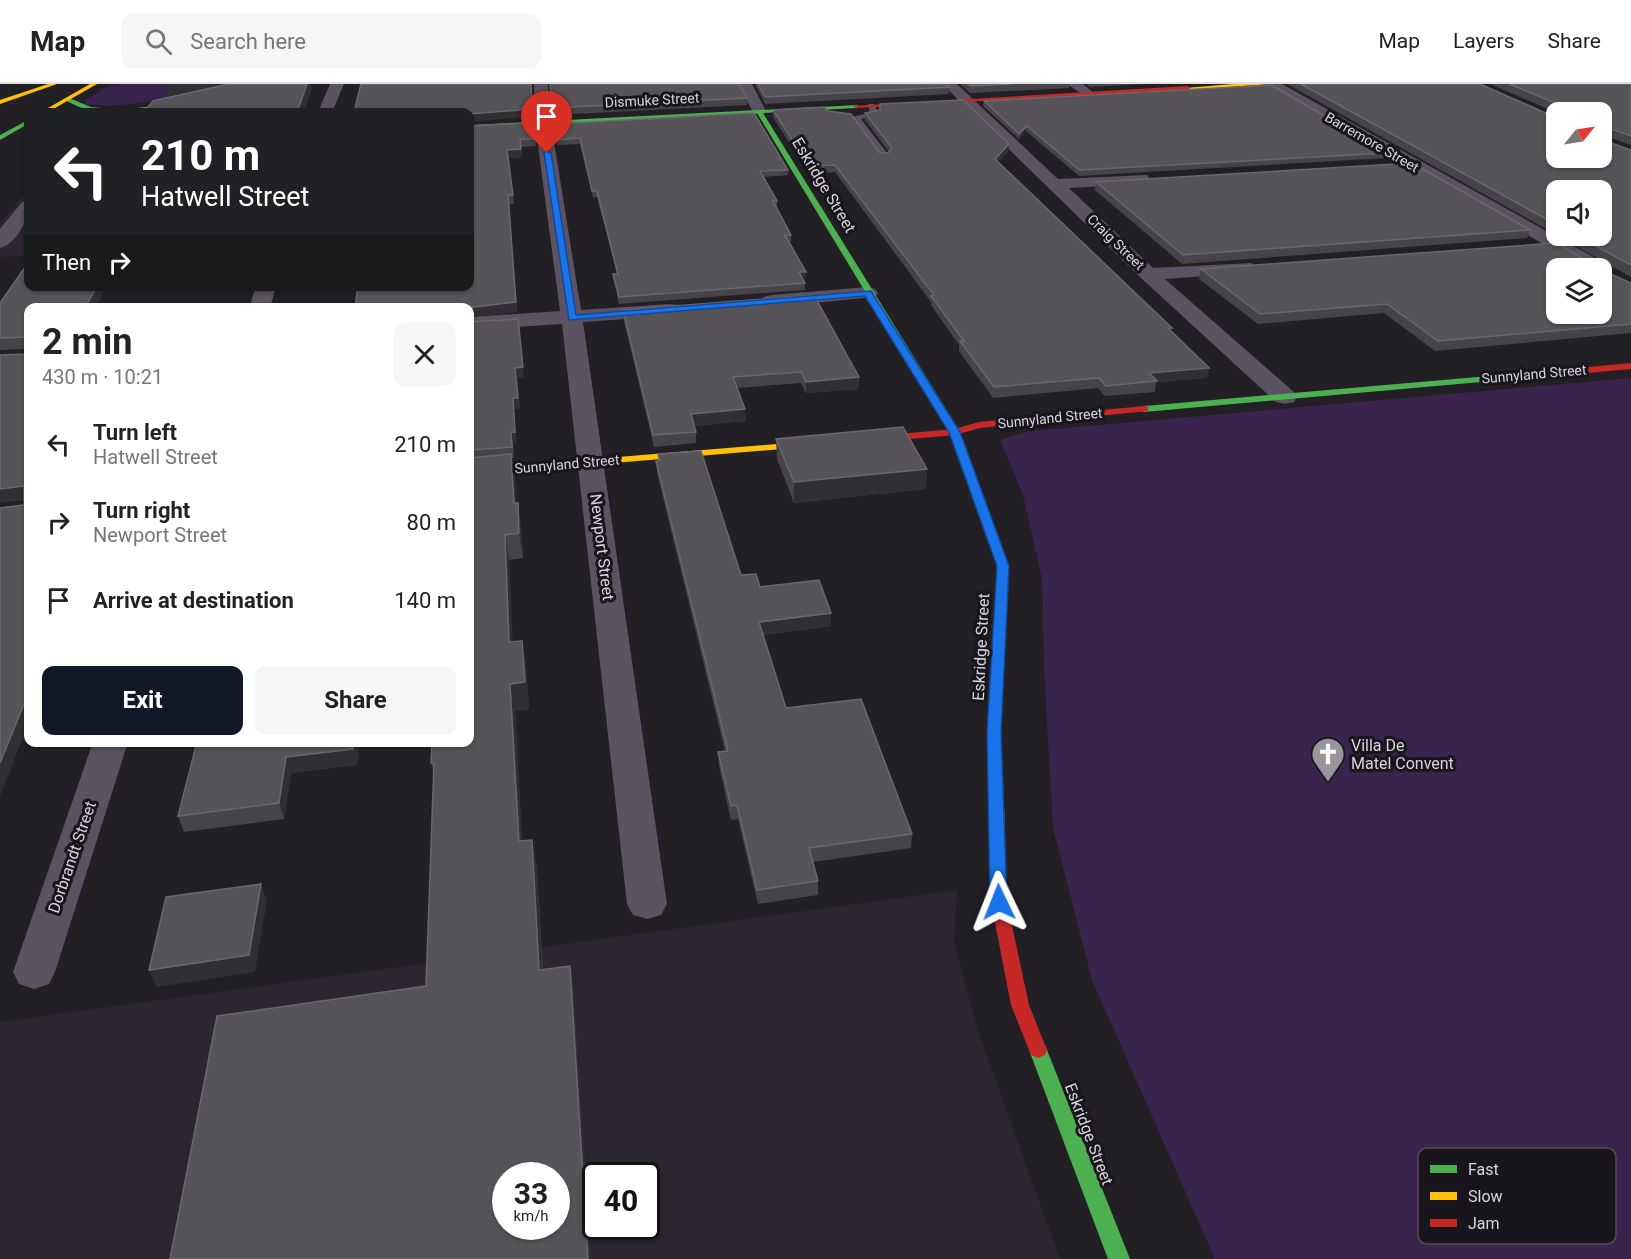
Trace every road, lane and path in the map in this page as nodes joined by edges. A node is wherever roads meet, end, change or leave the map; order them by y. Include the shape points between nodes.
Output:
1 (34, 84) edge
2 (54, 84) edge
3 (94, 84) edge
4 (252, 84) edge
5 (337, 84) edge
6 (541, 84) edge
7 (745, 84) edge
8 (949, 84) edge
9 (1074, 84) edge
10 (1270, 84) edge
11 (1175, 86) edge
12 (1088, 94) junction
13 (67, 99) junction
14 (967, 101) junction
15 (1, 102) edge
16 (871, 106) junction
17 (51, 108) edge
18 (88, 108) edge
19 (162, 108) edge
20 (327, 108) edge
21 (825, 108) junction
22 (759, 111) junction
23 (855, 117) junction
24 (24, 122) edge
25 (543, 123) junction
26 (24, 125) edge
27 (474, 127) edge
28 (0, 130) edge
29 (24, 136) edge
30 (3, 145) edge
31 (885, 157) edge
32 (1410, 164) junction
33 (1386, 165) edge
34 (1163, 178) edge
35 (1057, 184) junction
36 (24, 211) edge
37 (1546, 240) edge
38 (0, 242) edge
39 (1546, 244) edge
40 (1519, 246) edge
41 (1558, 246) edge
42 (1580, 258) edge
43 (1268, 265) edge
44 (1148, 274) junction
45 (868, 293) junction
46 (750, 303) edge
47 (690, 308) edge
48 (572, 318) junction
49 (474, 324) edge
50 (1631, 366) edge
51 (1286, 397) junction
52 (955, 432) junction
53 (591, 462) junction
54 (474, 472) edge
55 (109, 747) edge
56 (647, 904) dead end
57 (34, 972) dead end
58 (1119, 1259) edge

1 - 15 main road
2 - 15 main road
3 - 13 main road
4 - 19 main road
5 - 20 street
6 - 25 street, Newport Street
7 - 22 street, Eskridge Street
8 - 14 street, Craig Street
9 - 12 street
10 - 11 main road, Dismuke Street
10 - 32 street, Barremore Street
11 - 12 main road, Dismuke Street
12 - 14 main road, Dismuke Street
13 - 17 main road
13 - 18 main road
14 - 16 main road, Dismuke Street
14 - 35 street, Craig Street
16 - 21 main road, Dismuke Street
16 - 23 lane via 875,115
21 - 22 main road, Dismuke Street
21 - 23 lane via 831,114
22 - 25 main road, Dismuke Street
22 - 45 main road, Eskridge Street
23 - 31 lane
24 - 28 main road
25 - 27 main road, Dismuke Street
25 - 48 street, Newport Street
26 - 30 main road
29 - 30 main road
32 - 33 street
32 - 37 street, Barremore Street
34 - 35 street
35 - 44 street, Craig Street
36 - 38 street
39 - 40 street
41 - 42 street, Barremore Street
43 - 44 street
44 - 51 street, Craig Street
45 - 46 street
45 - 52 main road, Eskridge Street
47 - 48 street
48 - 49 street
48 - 53 street, Newport Street
50 - 51 main road, Sunnyland Street
51 - 52 main road, Sunnyland Street via 979,425
52 - 53 main road, Sunnyland Street
52 - 58 main road, Eskridge Street via 1003,566 994,733 999,902 1020,1005
53 - 54 main road, Sunnyland Street
53 - 56 street, Newport Street
55 - 57 street, Dorbrandt Street

